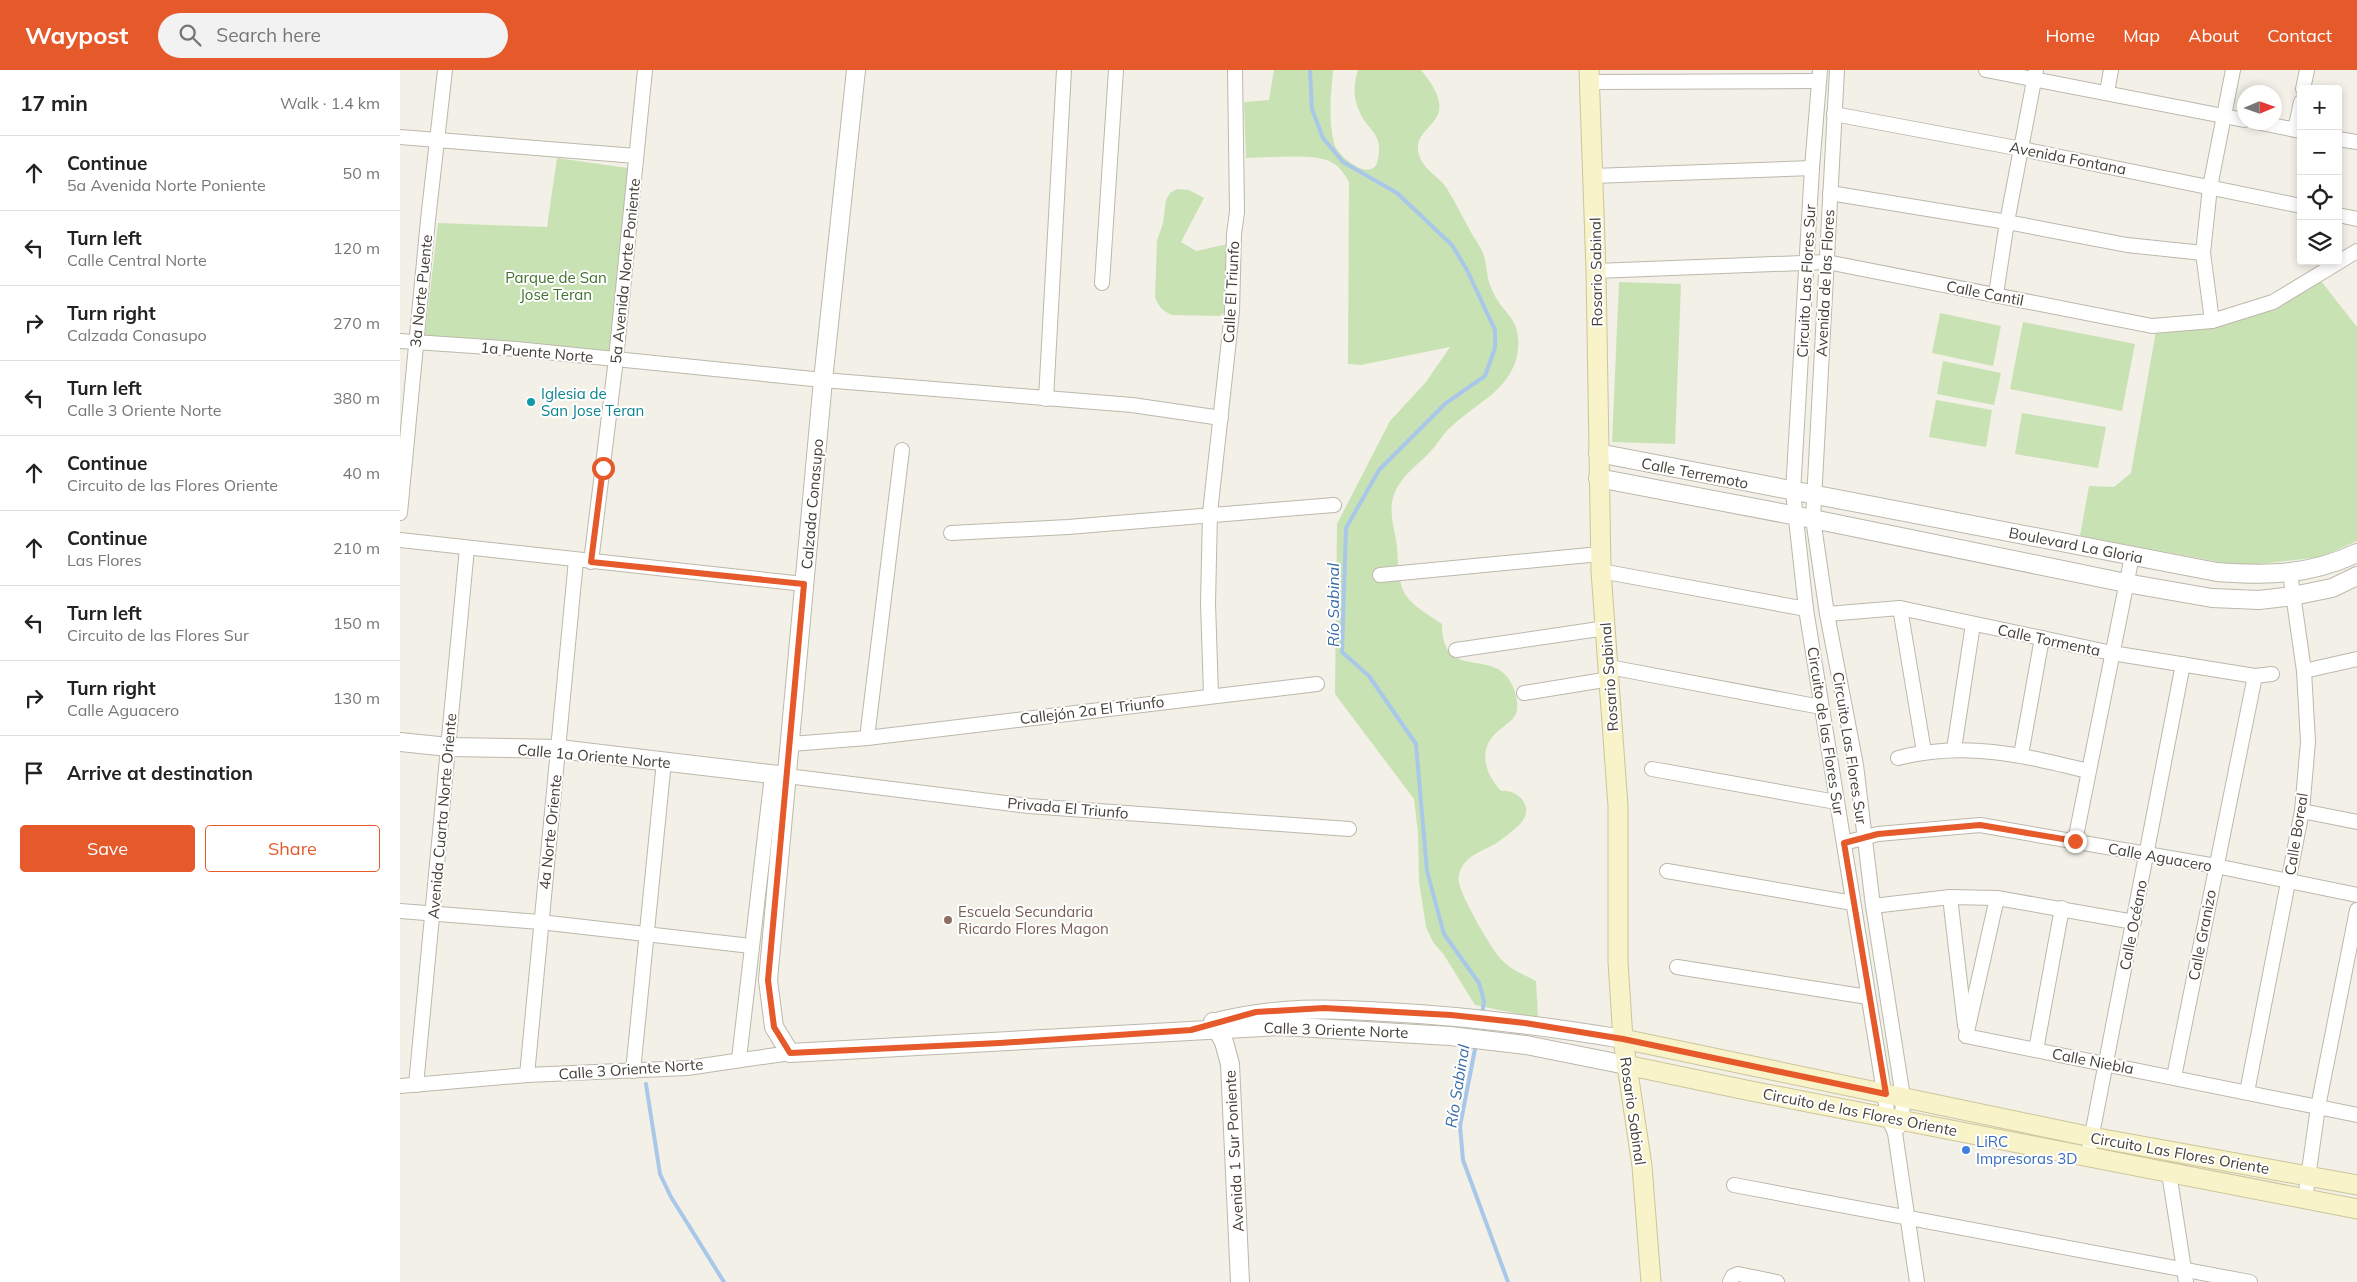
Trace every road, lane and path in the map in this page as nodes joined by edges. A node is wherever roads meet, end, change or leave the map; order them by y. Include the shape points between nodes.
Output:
1 (445, 70) edge
2 (645, 70) edge
3 (856, 70) edge
4 (1064, 70) edge
5 (1116, 70) edge
6 (1234, 70) edge
7 (1837, 70) edge
8 (1986, 70) edge
9 (2111, 70) edge
10 (2234, 70) edge
11 (2307, 70) edge
12 (2035, 75) edge
13 (1590, 76) edge
14 (1820, 76) edge
15 (2304, 85) edge
16 (2106, 92) junction
17 (1834, 114) junction
18 (2224, 116) junction
19 (2237, 119) edge
20 (2282, 127) edge
21 (2297, 130) edge
22 (400, 137) edge
23 (2342, 140) edge
24 (438, 141) junction
25 (2357, 142) edge
26 (2022, 149) junction
27 (636, 156) junction
28 (1812, 168) junction
29 (1594, 176) junction
30 (2210, 187) junction
31 (1830, 193) junction
32 (2297, 205) edge
33 (2342, 215) edge
34 (2357, 218) edge
35 (2007, 222) junction
36 (2357, 251) edge
37 (2203, 253) junction
38 (1827, 262) junction
39 (1807, 264) junction
40 (1596, 271) junction
41 (1102, 284) dead end
42 (1996, 294) junction
43 (2212, 322) junction
44 (400, 341) edge
45 (415, 342) junction
46 (616, 359) junction
47 (824, 380) junction
48 (1046, 399) junction
49 (1221, 418) junction
50 (902, 450) dead end
51 (1598, 453) junction
52 (1598, 478) junction
53 (1793, 492) junction
54 (1813, 496) junction
55 (1334, 504) dead end
56 (400, 513) edge
57 (1210, 514) junction
58 (1794, 516) junction
59 (1813, 519) junction
60 (950, 533) dead end
61 (400, 540) edge
62 (467, 548) junction
63 (2357, 553) edge
64 (2132, 556) junction
65 (576, 560) junction
66 (591, 562) junction
67 (1600, 563) junction
68 (2290, 573) junction
69 (1380, 575) dead end
70 (2357, 576) edge
71 (2126, 583) junction
72 (804, 584) junction
73 (2293, 596) junction
74 (1900, 608) junction
75 (1806, 609) junction
76 (1827, 614) junction
77 (1973, 624) junction
78 (1606, 628) junction
79 (2042, 638) junction
80 (1456, 650) dead end
81 (2112, 653) junction
82 (2357, 659) edge
83 (2184, 664) junction
84 (2304, 671) junction
85 (1610, 673) junction
86 (2272, 674) dead end
87 (2254, 676) junction
88 (1317, 684) dead end
89 (1524, 693) dead end
90 (1211, 695) junction
91 (1821, 707) junction
92 (867, 738) junction
93 (400, 742) edge
94 (791, 744) junction
95 (448, 747) junction
96 (559, 749) junction
97 (1954, 749) junction
98 (1924, 752) junction
99 (2021, 755) junction
100 (1898, 758) dead end
101 (664, 762) junction
102 (1652, 769) dead end
103 (2088, 770) junction
104 (780, 775) junction
105 (1836, 802) junction
106 (2302, 811) junction
107 (2357, 822) edge
108 (1349, 830) dead end
109 (1865, 838) junction
110 (2075, 841) junction
111 (1844, 843) junction
112 (2148, 855) junction
113 (2216, 866) junction
114 (1666, 871) dead end
115 (2288, 882) junction
116 (2357, 895) edge
117 (1950, 897) junction
118 (1997, 898) junction
119 (1853, 903) junction
120 (1873, 906) junction
121 (2062, 908) junction
122 (2357, 910) edge
123 (400, 911) edge
124 (432, 914) junction
125 (540, 922) junction
126 (2134, 922) junction
127 (646, 935) junction
128 (751, 946) junction
129 (2352, 966) edge
130 (1677, 967) dead end
131 (1868, 997) junction
132 (1329, 1009) junction
133 (1215, 1025) junction
134 (1330, 1028) junction
135 (1450, 1036) joint
136 (1966, 1036) junction
137 (1623, 1039) junction
138 (2036, 1050) junction
139 (790, 1053) junction
140 (740, 1059) junction
141 (2106, 1064) junction
142 (1626, 1065) junction
143 (633, 1071) junction
144 (527, 1075) junction
145 (2174, 1076) junction
146 (416, 1085) junction
147 (400, 1086) edge
148 (2247, 1092) junction
149 (1894, 1096) junction
150 (2318, 1107) junction
151 (2357, 1115) edge
152 (1895, 1123) junction
153 (2092, 1137) junction
154 (2088, 1157) junction
155 (2169, 1173) junction
156 (2308, 1176) junction
157 (1734, 1184) dead end
158 (2357, 1185) edge
159 (2305, 1199) junction
160 (2357, 1209) edge
161 (1907, 1217) junction
162 (2185, 1276) edge
163 (1240, 1282) edge
164 (1651, 1282) edge
165 (1730, 1282) edge
166 (1777, 1282) edge
167 (1917, 1282) edge
168 (2250, 1282) edge

1 - 24 street, 3a Norte Puente
2 - 27 street, 5a Avenida Norte Poniente
3 - 47 street, Calzada Conasupo
4 - 48 street
5 - 41 street
6 - 49 street, Calle El Triunfo via 1237,212 1232,312
7 - 17 street, Avenida de las Flores
8 - 12 street
9 - 16 street
10 - 18 street
11 - 15 street
12 - 16 street
12 - 26 street
13 - 14 street
13 - 29 main road, Rosario Sabinal
14 - 28 street, Circuito Las Flores Sur
16 - 18 street
17 - 26 street, Avenida Fontana
17 - 31 street, Avenida de las Flores
18 - 19 street
18 - 30 street
20 - 21 street
22 - 24 street
23 - 25 street
24 - 27 street
24 - 45 street, 3a Norte Puente
26 - 30 street, Avenida Fontana
26 - 35 street
27 - 46 street, 5a Avenida Norte Poniente
28 - 29 street
28 - 39 street, Circuito Las Flores Sur
29 - 40 main road, Rosario Sabinal
30 - 32 street, Avenida Fontana
30 - 37 street
31 - 35 street
31 - 38 street, Avenida de las Flores
33 - 34 street
35 - 37 street via 2127,245
35 - 42 street
36 - 43 street, Calle Cantil via 2273,302
37 - 43 street
38 - 39 street, Calle Cantil
38 - 42 street, Calle Cantil
38 - 54 street, Avenida de las Flores
39 - 40 street, Calle Cantil
39 - 53 street, Circuito Las Flores Sur
40 - 51 main road, Rosario Sabinal
42 - 43 street, Calle Cantil via 2152,326
44 - 45 street, 1a Puente Norte
45 - 46 street, 1a Puente Norte
45 - 56 street, 3a Norte Puente
46 - 47 street, 1a Puente Norte
46 - 66 street, 5a Avenida Norte Poniente
47 - 48 street, 1a Puente Norte
47 - 72 street, Calzada Conasupo
48 - 49 street, 1a Puente Norte via 1132,405
49 - 57 street, Calle El Triunfo
50 - 92 street
51 - 52 main road, Rosario Sabinal
51 - 53 street, Calle Terremoto
52 - 58 street, Calle Terremoto
52 - 67 main road, Rosario Sabinal
53 - 54 street, Boulevard La Gloria
53 - 58 street, Circuito de las Flores Sur
54 - 59 street, Circuito Las Flores Sur
54 - 64 street, Boulevard La Gloria
55 - 57 street
57 - 60 street via 1068,527
57 - 90 street, Calle El Triunfo
58 - 59 street, Boulevard La Gloria
58 - 75 street, Circuito de las Flores Sur
59 - 71 street, Boulevard La Gloria
59 - 76 street, Circuito Las Flores Sur
61 - 62 street
62 - 65 street
62 - 95 street, Avenida Cuarta Norte Oriente
63 - 68 street, Boulevard La Gloria via 2334,564
64 - 68 street, Boulevard La Gloria via 2217,572
64 - 71 street
65 - 66 street
65 - 96 street, 4a Norte Oriente
66 - 72 street
67 - 69 street
67 - 75 street
67 - 78 main road, Rosario Sabinal
68 - 73 street, Calle Boreal
70 - 73 street, Boulevard La Gloria via 2332,588
71 - 73 street, Boulevard La Gloria via 2212,598 2259,600
71 - 81 street
72 - 94 street, Calzada Conasupo
73 - 84 street, Calle Boreal
74 - 76 street, Calle Tormenta
74 - 77 street, Calle Tormenta
74 - 98 street
75 - 91 street, Circuito de las Flores Sur
76 - 109 street, Circuito Las Flores Sur via 1856,765
77 - 79 street, Calle Tormenta
77 - 97 street
78 - 80 street
78 - 85 main road, Rosario Sabinal
79 - 81 street, Calle Tormenta
79 - 99 street
81 - 83 street, Calle Tormenta
81 - 103 street
82 - 84 street
83 - 87 street, Calle Tormenta
83 - 112 street, Calle Océano
84 - 106 street, Calle Boreal via 2308,742
85 - 89 street
85 - 91 street
85 - 137 main road, Rosario Sabinal via 1618,806 1618,962
86 - 87 street, Calle Tormenta
87 - 113 street, Calle Granizo
88 - 90 street, Callejón 2a El Triunfo
90 - 92 street, Callejón 2a El Triunfo
91 - 105 street, Circuito de las Flores Sur
92 - 94 street, Callejón 2a El Triunfo
93 - 95 street, Calle 1a Oriente Norte
94 - 104 street, Calzada Conasupo
95 - 96 street, Calle 1a Oriente Norte
95 - 124 street, Avenida Cuarta Norte Oriente
96 - 101 street, Calle 1a Oriente Norte
96 - 125 street, 4a Norte Oriente
97 - 98 street
97 - 99 street
98 - 100 street
99 - 103 street
101 - 104 street, Calle 1a Oriente Norte
101 - 127 street
102 - 105 street
103 - 110 street
104 - 108 street, Privada El Triunfo via 1028,806
104 - 128 street
104 - 139 street, Calzada Conasupo via 768,980 774,1027
105 - 111 street, Circuito de las Flores Sur
106 - 107 street
106 - 115 street, Calle Boreal
109 - 110 street, Calle Aguacero via 1878,834 1980,825
109 - 111 street, Calle Aguacero
109 - 120 street, Circuito Las Flores Sur
110 - 112 street, Calle Aguacero
111 - 119 street, Circuito de las Flores Sur
112 - 113 street, Calle Aguacero
112 - 126 street, Calle Océano
113 - 115 street, Calle Aguacero
113 - 145 street, Calle Granizo
114 - 119 street
115 - 116 street, Calle Aguacero
115 - 148 street, Calle Boreal
117 - 118 street
117 - 120 street
117 - 136 street
118 - 121 street
118 - 136 street
119 - 131 street, Circuito de las Flores Sur
120 - 149 street, Circuito Las Flores Sur
121 - 126 street
121 - 138 street
122 - 129 street
123 - 124 street
124 - 125 street
124 - 146 street, Avenida Cuarta Norte Oriente
125 - 127 street
125 - 144 street, 4a Norte Oriente
126 - 141 street, Calle Océano
127 - 128 street
127 - 143 street
128 - 140 street
129 - 150 street
130 - 131 street
131 - 149 street, Circuito de las Flores Sur
132 - 133 street, Calle 3 Oriente Norte via 1256,1012
132 - 134 street
132 - 137 street, Calle 3 Oriente Norte via 1451,1015
133 - 134 street, Calle 3 Oriente Norte
133 - 139 street, Calle 3 Oriente Norte via 1191,1030 1000,1043
133 - 163 street, Avenida 1 Sur Poniente via 1230,1064
134 - 135 street, Calle 3 Oriente Norte
135 - 142 street, Circuito de las Flores Oriente via 1526,1045
136 - 138 street, Calle Niebla
137 - 142 main road, Rosario Sabinal
137 - 149 main road, Circuito Las Flores Oriente
138 - 141 street, Calle Niebla
139 - 140 street, Calle 3 Oriente Norte
140 - 143 street, Calle 3 Oriente Norte via 687,1068
141 - 145 street, Calle Niebla
141 - 153 street, Calle Océano
142 - 152 main road, Circuito de las Flores Oriente
142 - 164 main road, Rosario Sabinal via 1642,1166
143 - 144 street, Calle 3 Oriente Norte
144 - 146 street, Calle 3 Oriente Norte
145 - 148 street, Calle Niebla
146 - 147 street, Calle 3 Oriente Norte
148 - 150 street, Calle Niebla
149 - 152 street, Circuito Las Flores Sur
149 - 153 main road, Circuito Las Flores Oriente
150 - 151 street, Calle Niebla
150 - 156 street
152 - 154 main road, Circuito de las Flores Oriente
152 - 161 street, Circuito Las Flores Sur
153 - 154 street, Calle Océano
153 - 156 main road, Circuito Las Flores Oriente
154 - 155 main road, Circuito de las Flores Oriente
155 - 159 main road, Circuito de las Flores Oriente
155 - 162 street
156 - 158 main road, Circuito Las Flores Oriente
156 - 159 street
157 - 161 street
159 - 160 main road, Circuito de las Flores Oriente
161 - 162 street
161 - 167 street, Circuito Las Flores Sur
162 - 168 street
165 - 166 street via 1738,1274

